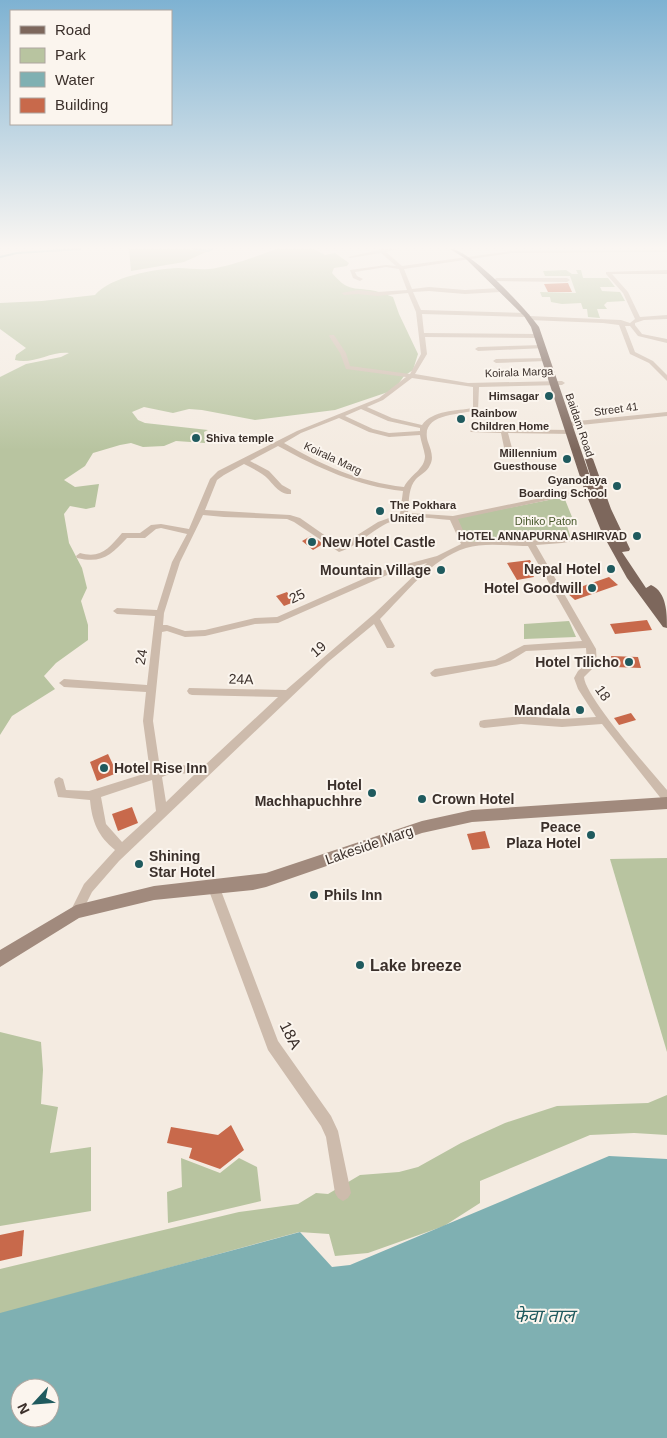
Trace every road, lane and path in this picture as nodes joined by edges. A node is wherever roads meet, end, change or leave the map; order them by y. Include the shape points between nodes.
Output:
1 (420, 316) edge
2 (478, 316) edge
3 (529, 316) edge
4 (529, 316) edge
5 (636, 316) edge
6 (667, 318) edge
7 (533, 320) junction
8 (638, 320) junction
9 (621, 322) junction
10 (632, 325) junction
11 (422, 335) junction
12 (332, 336) dead end
13 (539, 336) junction
14 (667, 341) edge
15 (542, 347) junction
16 (478, 349) dead end
17 (546, 359) junction
18 (496, 361) dead end
19 (412, 375) junction
20 (667, 379) edge
21 (558, 382) junction
22 (476, 385) junction
23 (361, 407) junction
24 (667, 414) edge
25 (340, 416) junction
26 (572, 427) junction
27 (423, 430) junction
28 (473, 431) dead end
29 (504, 432) junction
30 (279, 442) junction
31 (509, 452) dead end
32 (245, 461) junction
33 (406, 489) junction
34 (594, 489) junction
35 (288, 492) dead end
36 (200, 512) junction
37 (404, 515) junction
38 (453, 518) junction
39 (192, 532) junction
40 (607, 533) junction
41 (531, 543) junction
42 (465, 545) junction
43 (80, 556) dead end
44 (442, 556) junction
45 (117, 611) dead end
46 (667, 611) edge
47 (160, 614) junction
48 (375, 618) junction
49 (667, 624) edge
50 (158, 629) junction
51 (589, 644) junction
52 (390, 646) dead end
53 (435, 673) dead end
54 (64, 683) dead end
55 (150, 689) junction
56 (192, 691) dead end
57 (288, 694) junction
58 (604, 720) junction
59 (484, 724) dead end
60 (206, 770) junction
61 (155, 774) junction
62 (59, 782) dead end
63 (95, 794) junction
64 (667, 798) edge
65 (667, 802) edge
66 (162, 814) junction
67 (123, 850) junction
68 (214, 888) junction
69 (76, 912) junction
70 (1, 957) edge
71 (342, 1193) dead end

1 - 11 street
2 - 7 street
3 - 7 main road, Baidam Road
4 - 7 main road, Baidam Road
5 - 8 street
6 - 8 street
7 - 9 street
7 - 13 main road, Baidam Road
7 - 21 main road, Baidam Road
8 - 10 street
9 - 10 street
9 - 20 street via 630,351 651,362
10 - 14 street via 640,336
11 - 13 street
11 - 19 street via 424,354
12 - 19 street, Koirala Marga via 348,368
13 - 15 main road, Baidam Road
15 - 16 street
15 - 17 main road, Baidam Road
17 - 18 street
17 - 21 main road, Baidam Road
19 - 22 street, Koirala Marga
19 - 23 street via 381,399
21 - 22 street, Koirala Marga
21 - 26 main road, Baidam Road
22 - 27 street via 476,409 430,419
23 - 25 street
23 - 27 street
24 - 26 street, Street 41 via 632,415
25 - 27 street via 371,431 389,435
25 - 30 street
26 - 29 street, Street 41
26 - 34 main road, Baidam Road
27 - 33 street via 428,461
28 - 29 street, Street 41
29 - 31 street
30 - 32 street
30 - 33 street, Koirala Marg via 351,480 382,488
32 - 35 street via 266,473
32 - 36 street via 216,476
33 - 37 street
34 - 38 street
34 - 40 main road, Baidam Road
34 - 46 main road, Baidam Road via 628,555
36 - 37 street via 287,517 339,549 387,520
36 - 39 street, 24 / 24
37 - 38 street
38 - 42 street
39 - 43 street via 154,527 142,536 125,535 105,555 94,559
39 - 47 street, 24 / 24 via 176,562
40 - 41 street
40 - 49 main road, Baidam Road via 632,576
41 - 42 street
41 - 51 street
42 - 44 street, 19
44 - 48 street, 19
44 - 50 street, 25 / 25 via 384,573 278,620 255,621 205,633 185,634
45 - 47 street
47 - 50 street, 24 / 24
48 - 52 street
48 - 57 street, 19
50 - 55 street, 24 / 24
51 - 53 street via 524,648 496,663
51 - 58 street, 18 / 18 via 592,664 582,672 579,681
54 - 55 street
55 - 61 street, 24 / 24 via 148,721
56 - 57 street, 24A / 24A
57 - 60 street, 19
58 - 59 street via 562,723 521,720
58 - 64 street, 18 / 18
60 - 61 street via 172,769
60 - 66 street, 19
61 - 63 street
61 - 66 street, 24 / 24
62 - 63 street via 62,794
63 - 67 street via 102,832
65 - 68 main road, Lakeside Marg via 472,816 422,828 266,880
66 - 67 street, 19
67 - 69 street, 19 via 88,888
68 - 69 main road, Lakeside Marg via 154,893
68 - 71 street, 18A via 273,1045 333,1136
69 - 70 main road, Lakeside Marg

